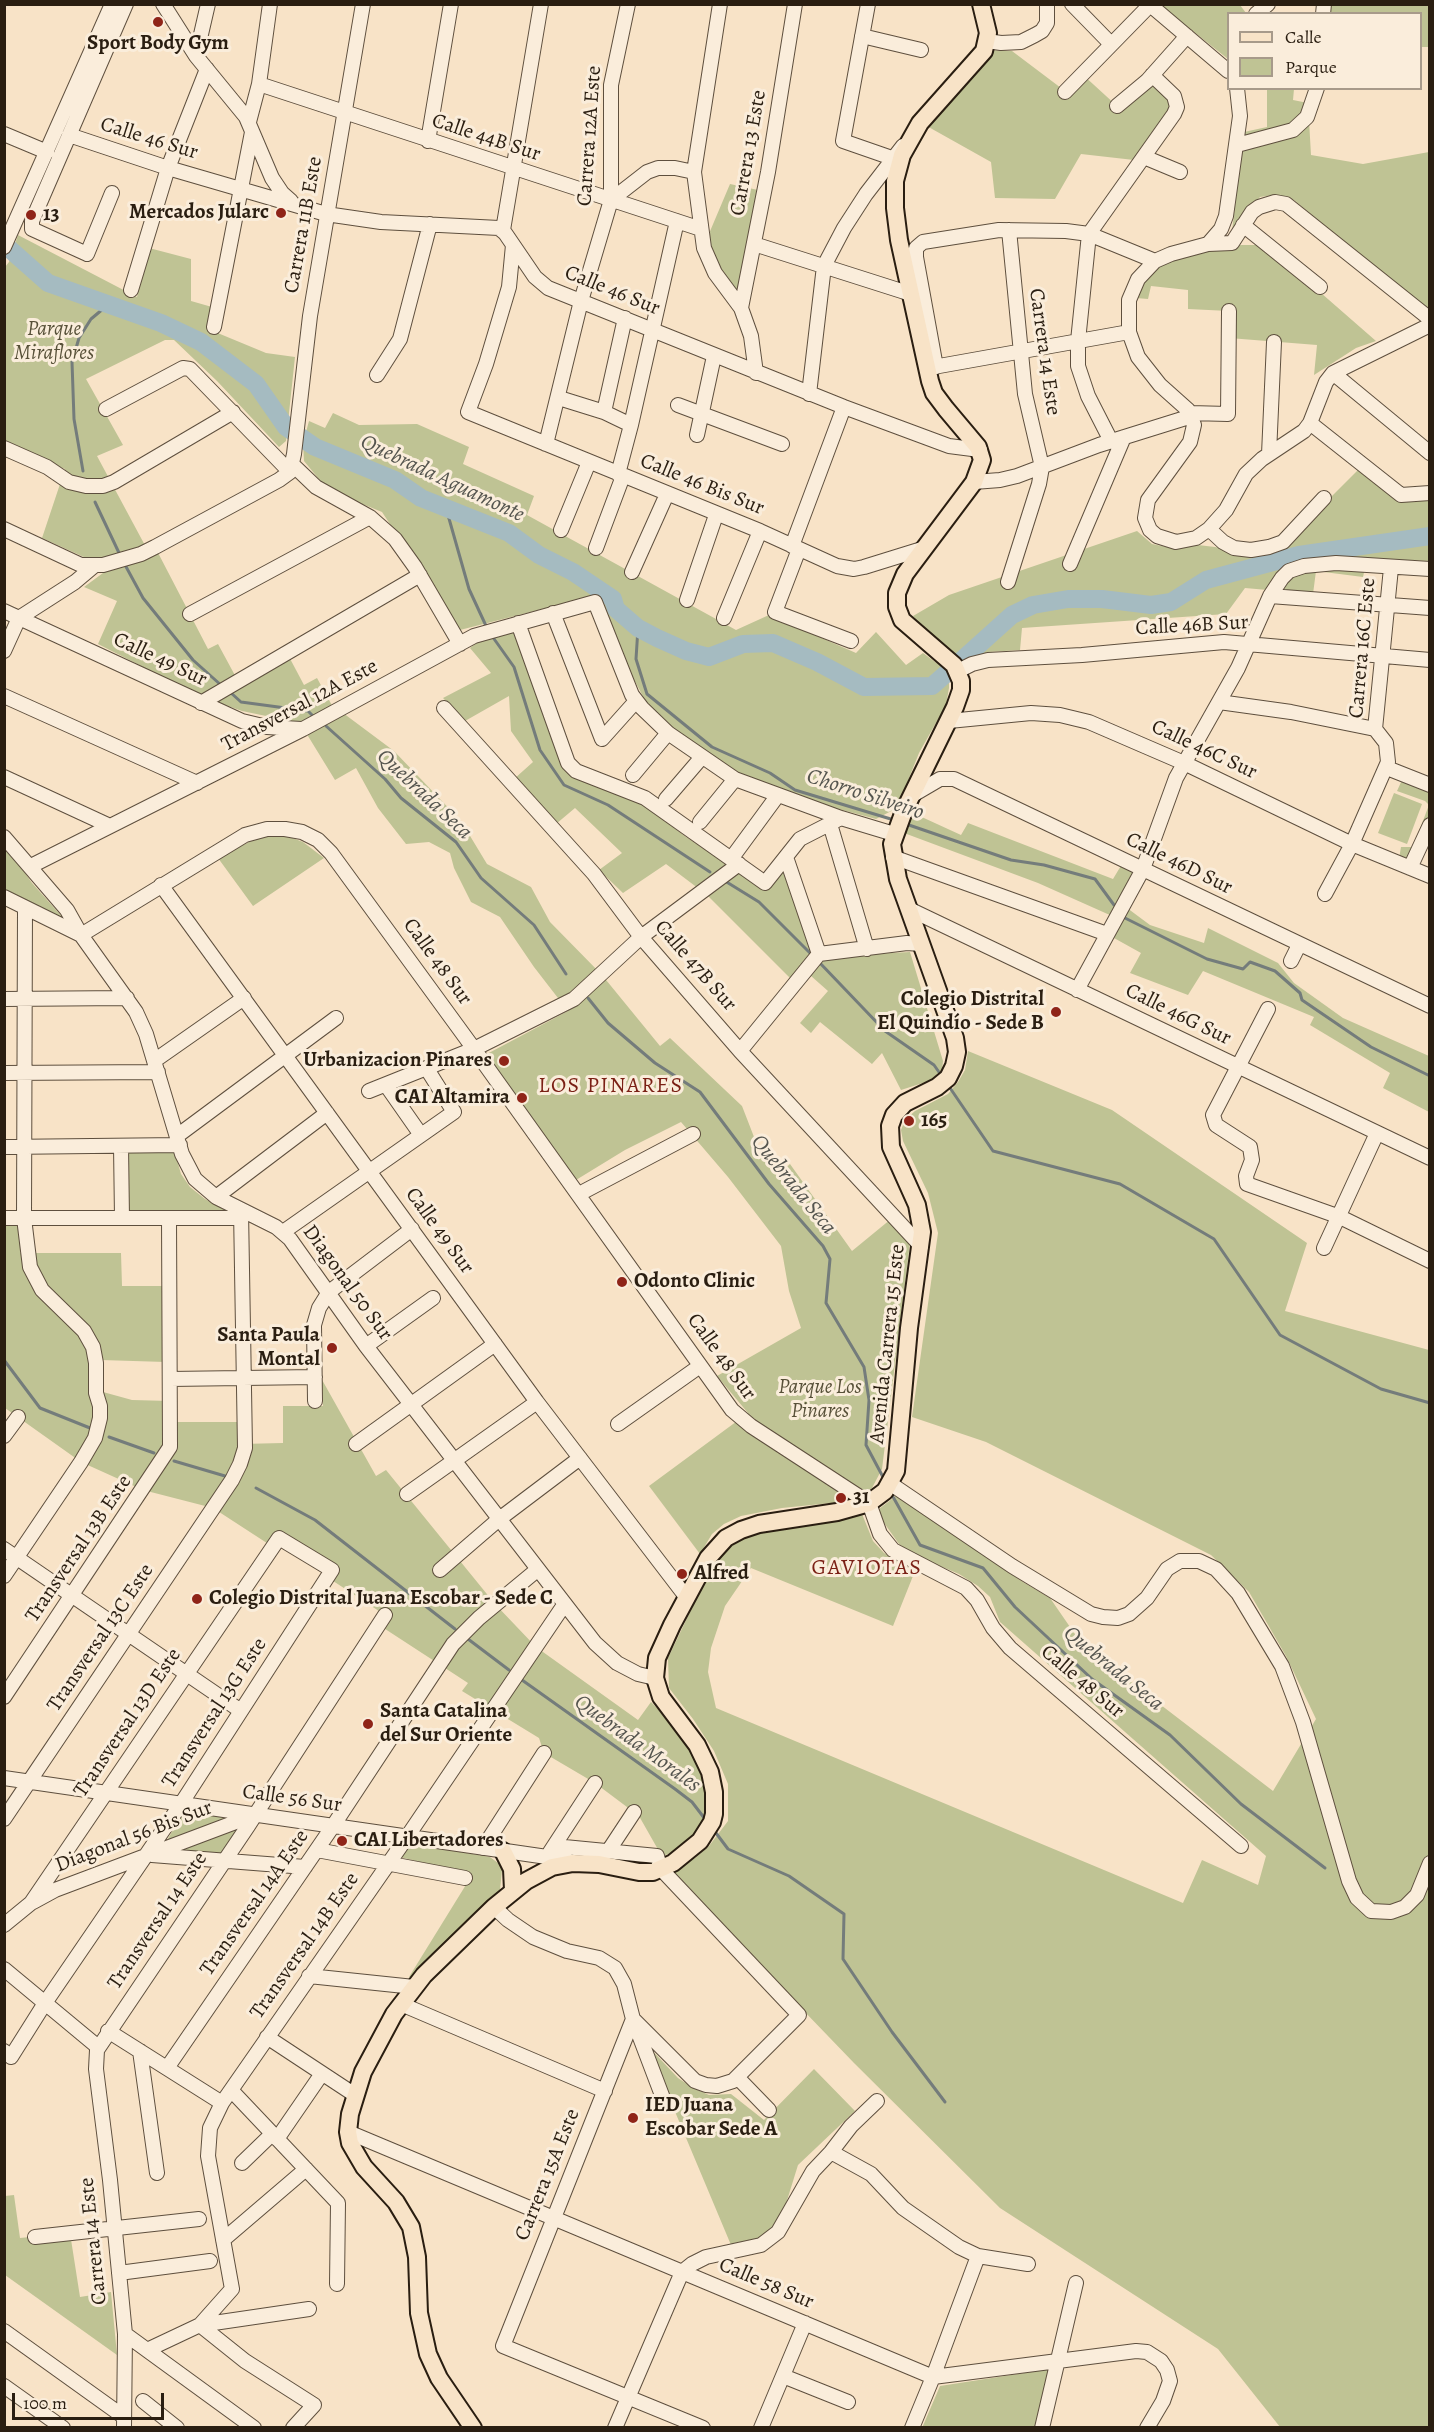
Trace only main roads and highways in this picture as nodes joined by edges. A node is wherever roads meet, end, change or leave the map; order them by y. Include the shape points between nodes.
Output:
1 (981, 4) edge
2 (503, 1851) road end
3 (513, 1890) junction
4 (473, 2427) edge

1 - 3 main road, Avenida Carrera 15 Este via 987,26 984,51 914,132 897,166 894,194 899,240 931,368 932,387 980,450 981,465 974,482 901,580 897,593 902,620 951,661 958,671 961,690 895,831 892,857 955,1038 956,1059 945,1080 905,1103 894,1114 890,1126 891,1147 919,1214 921,1246 909,1328 898,1459 891,1484 869,1503 759,1524 733,1533 719,1544 660,1648 655,1678 661,1697 706,1763 714,1792 710,1828 682,1857 639,1872 573,1863 538,1873
2 - 3 main road via 512,1869
3 - 4 main road via 436,1962 401,2004 363,2072 348,2132 359,2161 396,2202 411,2227 417,2257 419,2313 428,2354

